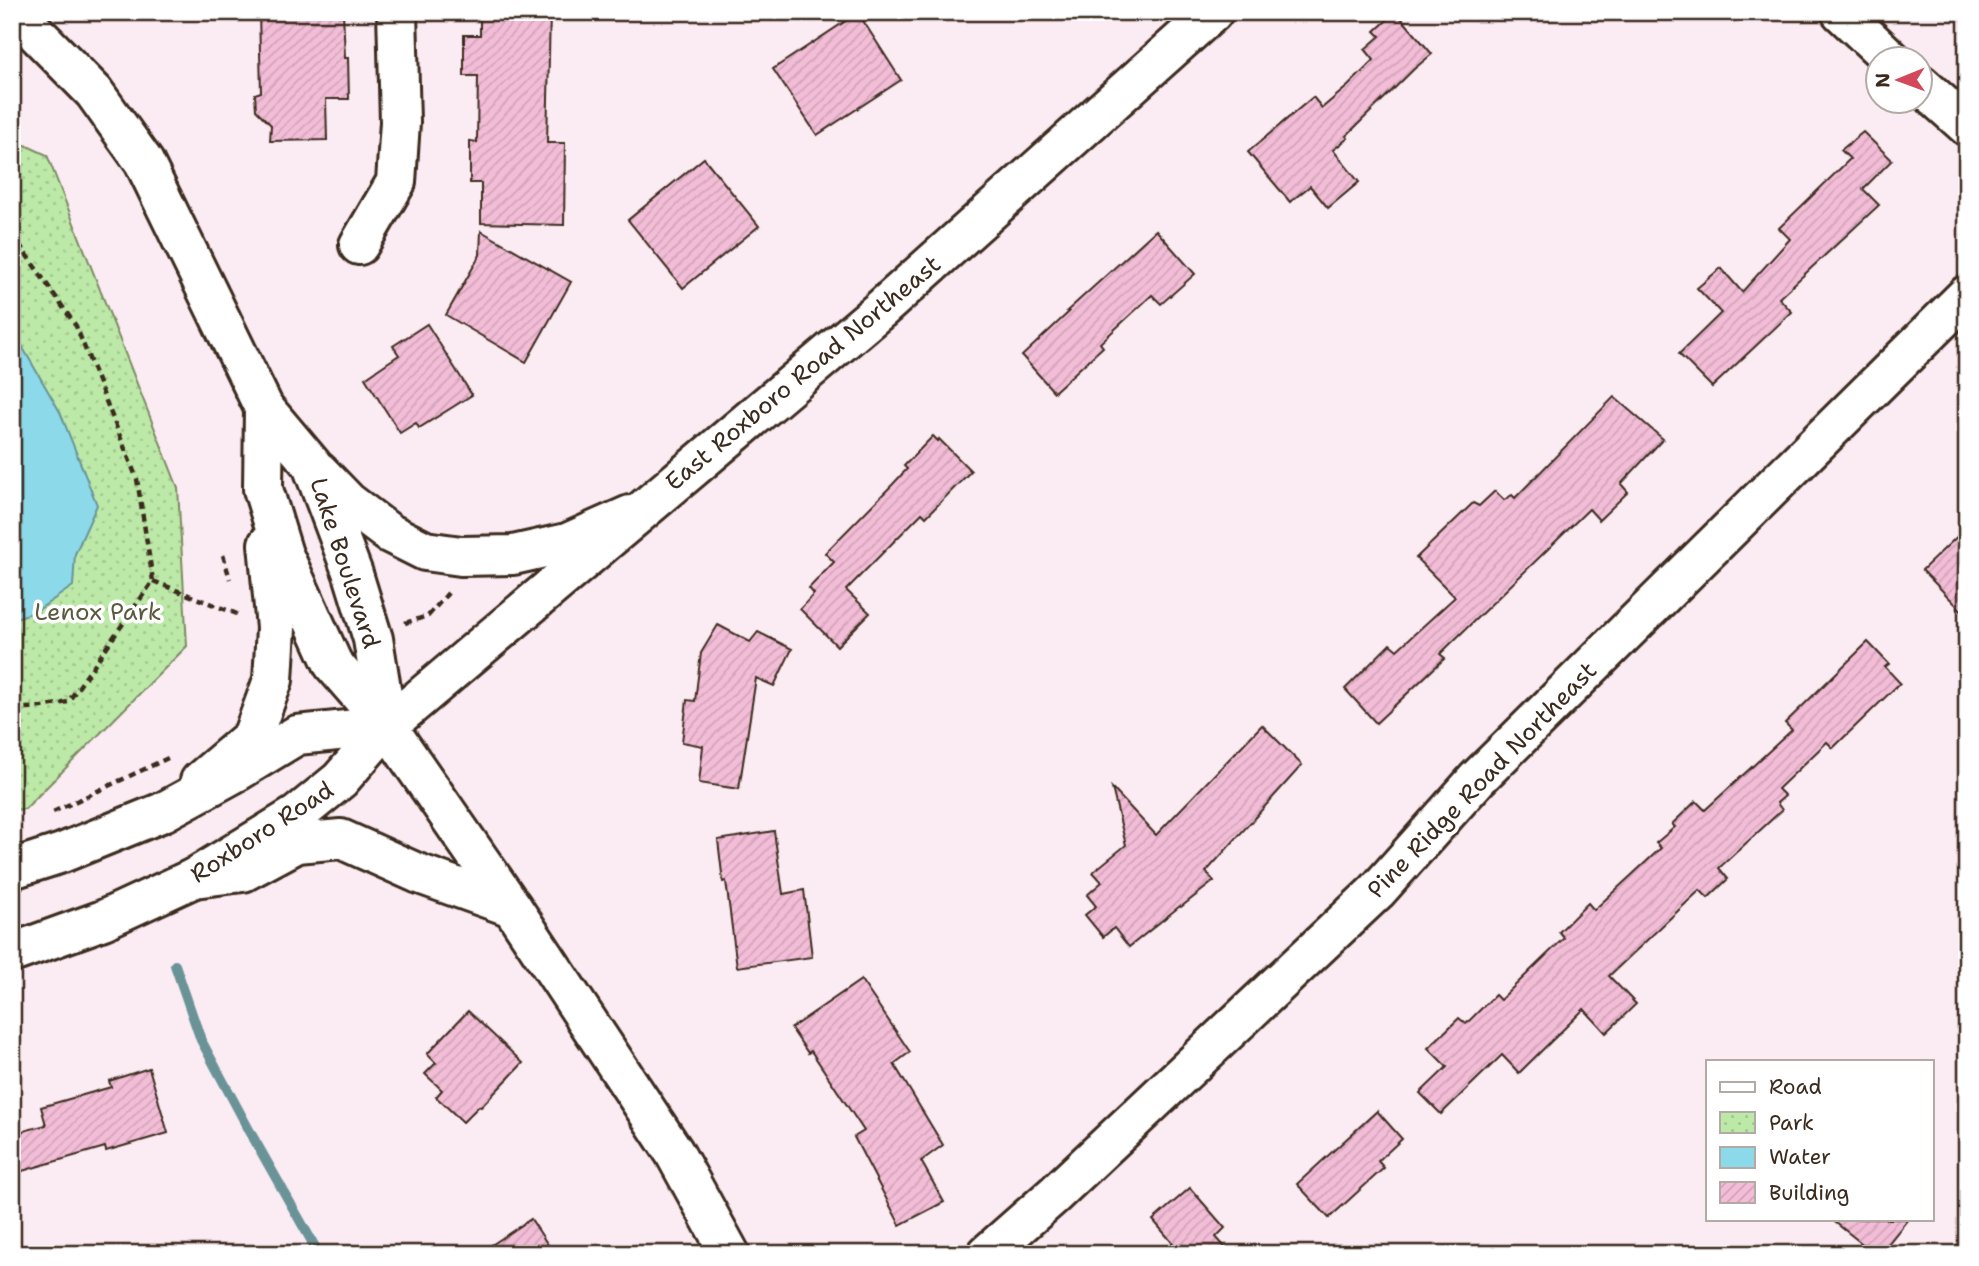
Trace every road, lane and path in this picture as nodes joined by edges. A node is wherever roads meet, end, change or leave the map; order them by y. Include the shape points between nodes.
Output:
1 (397, 12) edge
2 (1213, 12) edge
3 (1842, 12) edge
4 (12, 13) edge
5 (1877, 46) edge
6 (1934, 97) edge
7 (1967, 126) edge
8 (12, 234) edge
9 (359, 245) dead end
10 (1967, 295) edge
11 (264, 408) junction
12 (312, 465) junction
13 (263, 489) junction
14 (641, 510) junction
15 (223, 555) dead end
16 (153, 581) junction
17 (452, 587) dead end
18 (234, 591) dead end
19 (237, 603) dead end
20 (401, 625) dead end
21 (12, 709) edge
22 (387, 726) junction
23 (179, 753) dead end
24 (163, 812) junction
25 (48, 815) dead end
26 (12, 869) edge
27 (194, 878) junction
28 (513, 907) junction
29 (12, 953) edge
30 (730, 1254) edge
31 (987, 1254) edge

1 - 9 street via 400,122 396,182
2 - 14 street, East Roxboro Road Northeast via 880,310
3 - 5 street
4 - 11 street, Lake Boulevard via 94,92 144,162
6 - 7 street
8 - 16 path via 81,339 137,478
10 - 31 street, Pine Ridge Road Northeast via 1477,779 1377,891
11 - 12 street, Lake Boulevard
11 - 13 street, Lake Boulevard
12 - 14 street, Lake Boulevard via 379,526 425,551 513,555 567,543
12 - 22 street, Lake Boulevard via 373,639
13 - 22 street, Lake Boulevard via 283,554 332,664
13 - 24 street, Lake Boulevard via 276,628 273,680 251,737
14 - 22 street, East Roxboro Road Northeast
15 - 18 path
16 - 19 path via 241,615
16 - 21 path via 68,702
17 - 20 path via 428,616
22 - 24 street via 297,735
22 - 27 street, Roxboro Road via 340,780 297,815
22 - 28 street
23 - 25 path
24 - 26 street
27 - 28 street via 243,872 297,843 341,839 417,873
27 - 29 street, Roxboro Road
28 - 30 street via 674,1152

